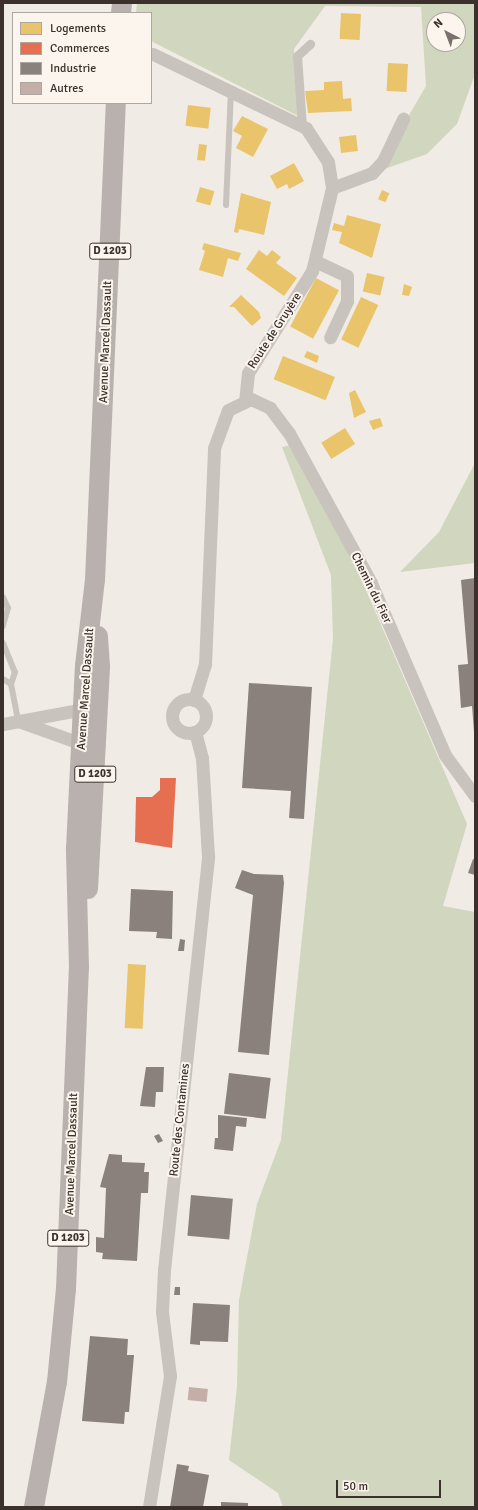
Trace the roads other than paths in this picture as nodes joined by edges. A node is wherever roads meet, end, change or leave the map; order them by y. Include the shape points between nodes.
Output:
1 (310, 44) dead end
2 (153, 54) dead end
3 (231, 92) junction
4 (116, 104) edge
5 (403, 119) dead end
6 (302, 127) junction
7 (332, 188) junction
8 (226, 205) dead end
9 (315, 261) junction
10 (330, 337) dead end
11 (245, 400) junction
12 (3, 597) edge
13 (3, 626) edge
14 (3, 643) edge
15 (3, 679) edge
16 (12, 684) junction
17 (194, 700) junction
18 (91, 709) junction
19 (18, 722) junction
20 (3, 724) edge
21 (195, 732) junction
22 (89, 746) junction
23 (475, 796) edge
24 (34, 1507) edge
25 (149, 1507) edge

1 - 6 street via 297,56
2 - 3 street, Route de Gruyère
3 - 6 street, Route de Gruyère
3 - 8 lane
4 - 18 main road, Avenue Marcel Dassault / D 1203
5 - 7 street via 383,161 372,173
6 - 7 street, Route de Gruyère via 328,162
7 - 9 street, Route de Gruyère
9 - 10 street via 347,276 347,301
9 - 11 street, Route de Gruyère via 304,287 248,373
11 - 17 street via 234,405 223,416 214,448 205,665
11 - 23 street, Chemin du Fier via 265,404 289,433 371,583 445,755
12 - 13 lane via 8,608
14 - 16 lane via 15,672
15 - 16 lane
16 - 19 lane
17 - 21 street via 204,708 206,716 204,724
17 - 21 street via 177,704 171,718 180,731
18 - 19 street
18 - 22 main road, Avenue Marcel Dassault / D 1203
19 - 20 street
19 - 22 street
21 - 25 street, Route des Contamines via 202,758 208,856 164,1270 162,1312 170,1376
22 - 24 main road, Avenue Marcel Dassault / D 1203 via 76,849 78,967 64,1319 55,1398

